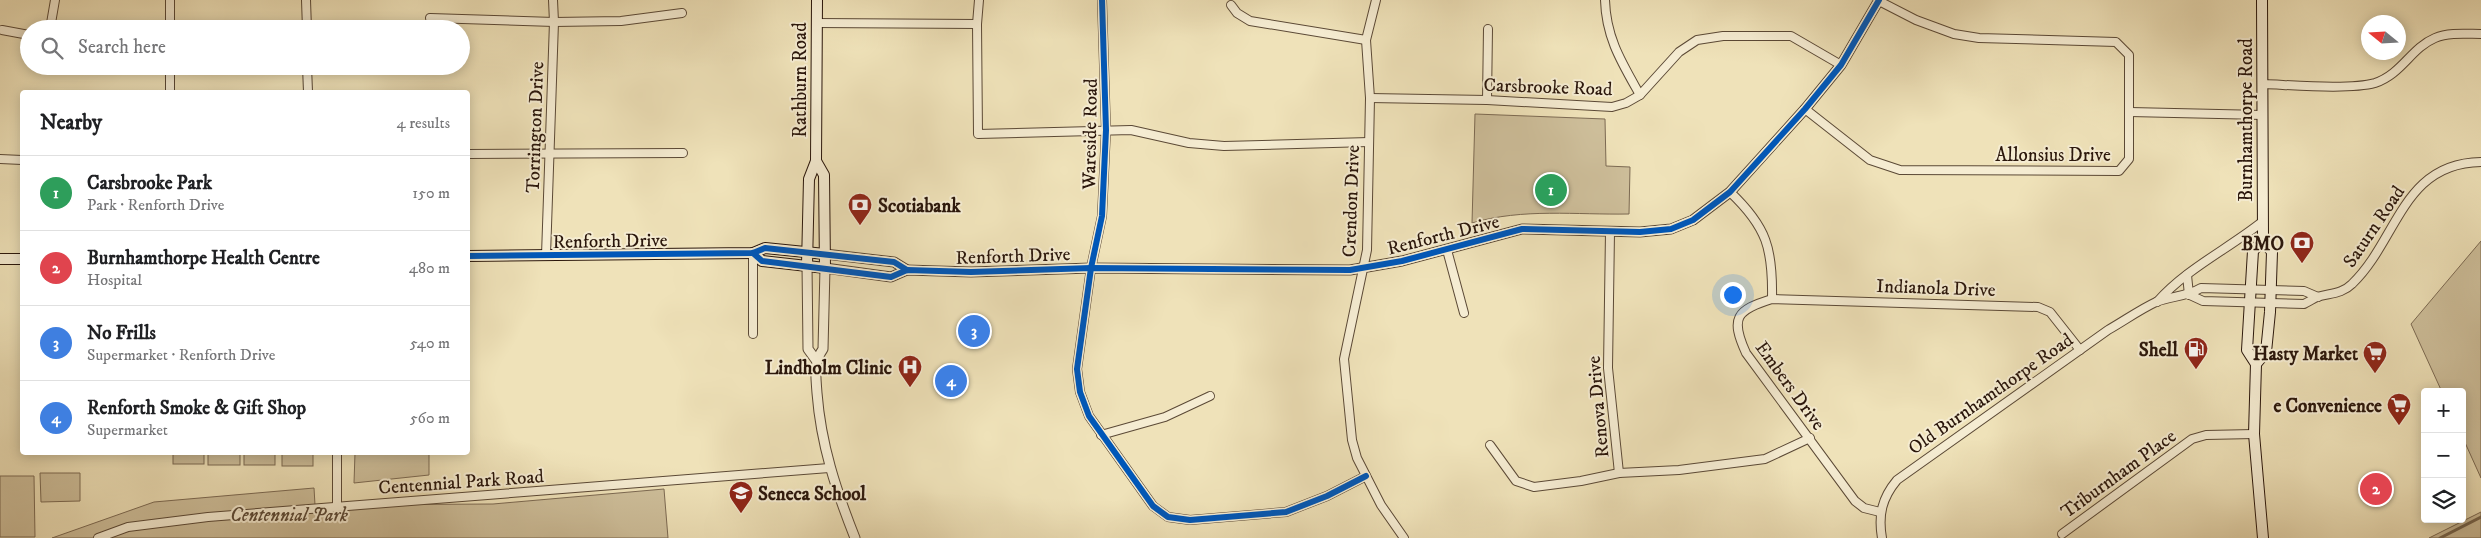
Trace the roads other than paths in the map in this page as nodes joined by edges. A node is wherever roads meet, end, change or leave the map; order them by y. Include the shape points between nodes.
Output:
1 (55, 0) edge
2 (170, 0) edge
3 (306, 0) edge
4 (553, 0) edge
5 (817, 0) edge
6 (979, 0) edge
7 (1102, 0) edge
8 (1376, 0) edge
9 (1604, 0) edge
10 (1879, 0) edge
11 (2262, 0) edge
12 (1231, 5) dead end
13 (682, 13) dead end
14 (430, 18) dead end
15 (52, 20) edge
16 (170, 20) edge
17 (306, 20) edge
18 (554, 22) junction
19 (817, 23) junction
20 (977, 24) junction
21 (1488, 29) dead end
22 (2, 30) dead end
23 (20, 33) edge
24 (2481, 34) edge
25 (1366, 40) junction
26 (1841, 64) junction
27 (170, 75) edge
28 (307, 75) edge
29 (2264, 84) junction
30 (170, 90) edge
31 (308, 90) edge
32 (1640, 95) junction
33 (1370, 98) junction
34 (1487, 100) junction
35 (1805, 109) junction
36 (2130, 112) junction
37 (2263, 115) junction
38 (1106, 130) junction
39 (1369, 142) junction
40 (683, 153) dead end
41 (470, 154) edge
42 (548, 154) junction
43 (0, 159) edge
44 (20, 160) edge
45 (816, 161) junction
46 (2481, 162) edge
47 (1730, 192) junction
48 (2262, 222) junction
49 (1610, 232) junction
50 (2263, 240) junction
51 (1447, 250) junction
52 (808, 252) junction
53 (752, 253) junction
54 (825, 254) junction
55 (546, 255) junction
56 (470, 256) edge
57 (0, 259) edge
58 (20, 259) edge
59 (807, 265) junction
60 (1364, 267) junction
61 (826, 268) junction
62 (1091, 268) junction
63 (907, 270) junction
64 (2187, 275) junction
65 (2251, 290) junction
66 (2271, 291) junction
67 (2190, 295) junction
68 (2318, 297) junction
69 (1772, 299) junction
70 (2157, 302) junction
71 (2251, 302) junction
72 (2270, 303) junction
73 (1464, 312) dead end
74 (753, 334) dead end
75 (2080, 350) junction
76 (816, 360) junction
77 (2256, 364) junction
78 (1210, 396) dead end
79 (2254, 434) junction
80 (1101, 435) junction
81 (1810, 438) junction
82 (1490, 445) dead end
83 (337, 455) edge
84 (828, 468) junction
85 (1619, 474) junction
86 (1366, 476) junction
87 (336, 507) junction
88 (1880, 512) junction
89 (2062, 534) dead end
90 (98, 538) edge
91 (854, 538) edge
92 (1404, 538) edge
93 (1882, 538) edge
94 (2263, 538) edge

1 - 15 street
2 - 16 street
3 - 17 street
4 - 18 street, Torrington Drive
5 - 19 main road, Rathburn Road
6 - 20 street
7 - 38 street, Wareside Road
8 - 25 street, Crendon Drive
9 - 32 street via 1611,41
10 - 26 street, Renforth Drive
10 - 36 street, Allonsius Drive via 1916,20 1954,34 1979,38 2116,42 2128,56
11 - 29 main road, Burnhamthorpe Road
12 - 25 street via 1250,21
13 - 18 street via 621,20
14 - 18 street
18 - 42 street, Torrington Drive
19 - 20 street
19 - 45 main road, Rathburn Road
20 - 38 street via 978,134
21 - 34 street
22 - 23 street
24 - 29 street via 2435,38 2420,47 2400,68 2374,83 2354,86
25 - 33 street, Crendon Drive
26 - 32 street, Carsbrooke Road via 1791,36 1723,36 1689,44
26 - 35 street, Renforth Drive
27 - 30 street
28 - 31 street
29 - 37 main road, Burnhamthorpe Road
32 - 34 street, Carsbrooke Road via 1612,107
33 - 34 street, Carsbrooke Road
33 - 39 street, Crendon Drive
35 - 36 street, Allonsius Drive via 1870,160 1900,170 2119,171 2129,159
35 - 47 street, Renforth Drive
36 - 37 street
37 - 48 main road, Burnhamthorpe Road
38 - 39 street via 1139,131 1205,145
38 - 62 street, Wareside Road via 1102,216
39 - 60 street, Crendon Drive
40 - 42 street
41 - 42 street
42 - 55 street, Torrington Drive
43 - 44 street
45 - 52 main road, Rathburn Road via 809,179
45 - 54 main road, Rathburn Road via 824,175
46 - 68 street, Saturn Road via 2450,167 2424,182 2404,205 2397,221 2359,277 2339,292
47 - 49 street, Renforth Drive via 1693,220 1671,229
47 - 69 street via 1741,202 1769,247
48 - 50 main road, Burnhamthorpe Road
48 - 64 street, Old Burnhamthorpe Road
49 - 51 street, Renforth Drive via 1522,229
49 - 85 street, Renova Drive via 1608,368
50 - 65 main road, Burnhamthorpe Road via 2253,251
50 - 66 main road, Burnhamthorpe Road via 2272,252
51 - 60 street, Renforth Drive
51 - 73 street
52 - 53 main road, Renforth Drive via 765,248
52 - 54 main road, Renforth Drive
52 - 59 main road, Rathburn Road
53 - 55 main road, Renforth Drive
53 - 59 main road, Renforth Drive via 762,261
53 - 74 street
54 - 61 main road, Rathburn Road
54 - 63 street, Renforth Drive via 894,262
55 - 56 main road, Renforth Drive
57 - 58 main road
59 - 61 main road, Renforth Drive
59 - 76 street, Rathburn Road via 808,349
60 - 62 street, Renforth Drive via 1336,270
60 - 86 street, Crendon Drive via 1344,359 1352,440
61 - 63 street, Renforth Drive via 892,277
61 - 76 street, Rathburn Road via 823,350
62 - 63 street, Renforth Drive via 971,272
62 - 80 street, Wareside Road via 1077,369 1080,392
64 - 67 street
64 - 70 street, Old Burnhamthorpe Road
65 - 66 street, Old Burnhamthorpe Road
65 - 67 street, Old Burnhamthorpe Road via 2201,288
65 - 71 main road, Burnhamthorpe Road
66 - 68 street via 2304,291
66 - 72 main road, Burnhamthorpe Road
67 - 70 street, Old Burnhamthorpe Road
67 - 71 street, Old Burnhamthorpe Road via 2203,300
68 - 72 street, Saturn Road via 2304,304
69 - 75 street, Indianola Drive via 2038,307 2050,312
69 - 81 street, Embers Drive via 1742,312 1738,334 1746,353
70 - 75 street, Old Burnhamthorpe Road
71 - 72 street, Old Burnhamthorpe Road
71 - 77 main road, Burnhamthorpe Road via 2247,350
72 - 77 main road, Burnhamthorpe Road via 2266,352
75 - 88 street, Old Burnhamthorpe Road via 1897,480
76 - 84 street, Rathburn Road via 819,425
77 - 79 main road, Burnhamthorpe Road
78 - 80 street via 1165,417
79 - 89 street, Triburnham Place via 2206,435 2192,439
79 - 94 main road, Burnhamthorpe Road
80 - 86 street, Wareside Road via 1153,506 1168,517 1183,519 1286,512
81 - 85 street, Renova Drive via 1765,459
81 - 88 street, Embers Drive via 1855,501 1864,508
82 - 85 street via 1516,481 1526,486
83 - 87 street
84 - 87 street, Centennial Park Road
84 - 91 street, Rathburn Road
86 - 92 street, Crendon Drive
87 - 90 street, Centennial Park Road via 149,523 128,526
88 - 93 street, Old Burnhamthorpe Road

